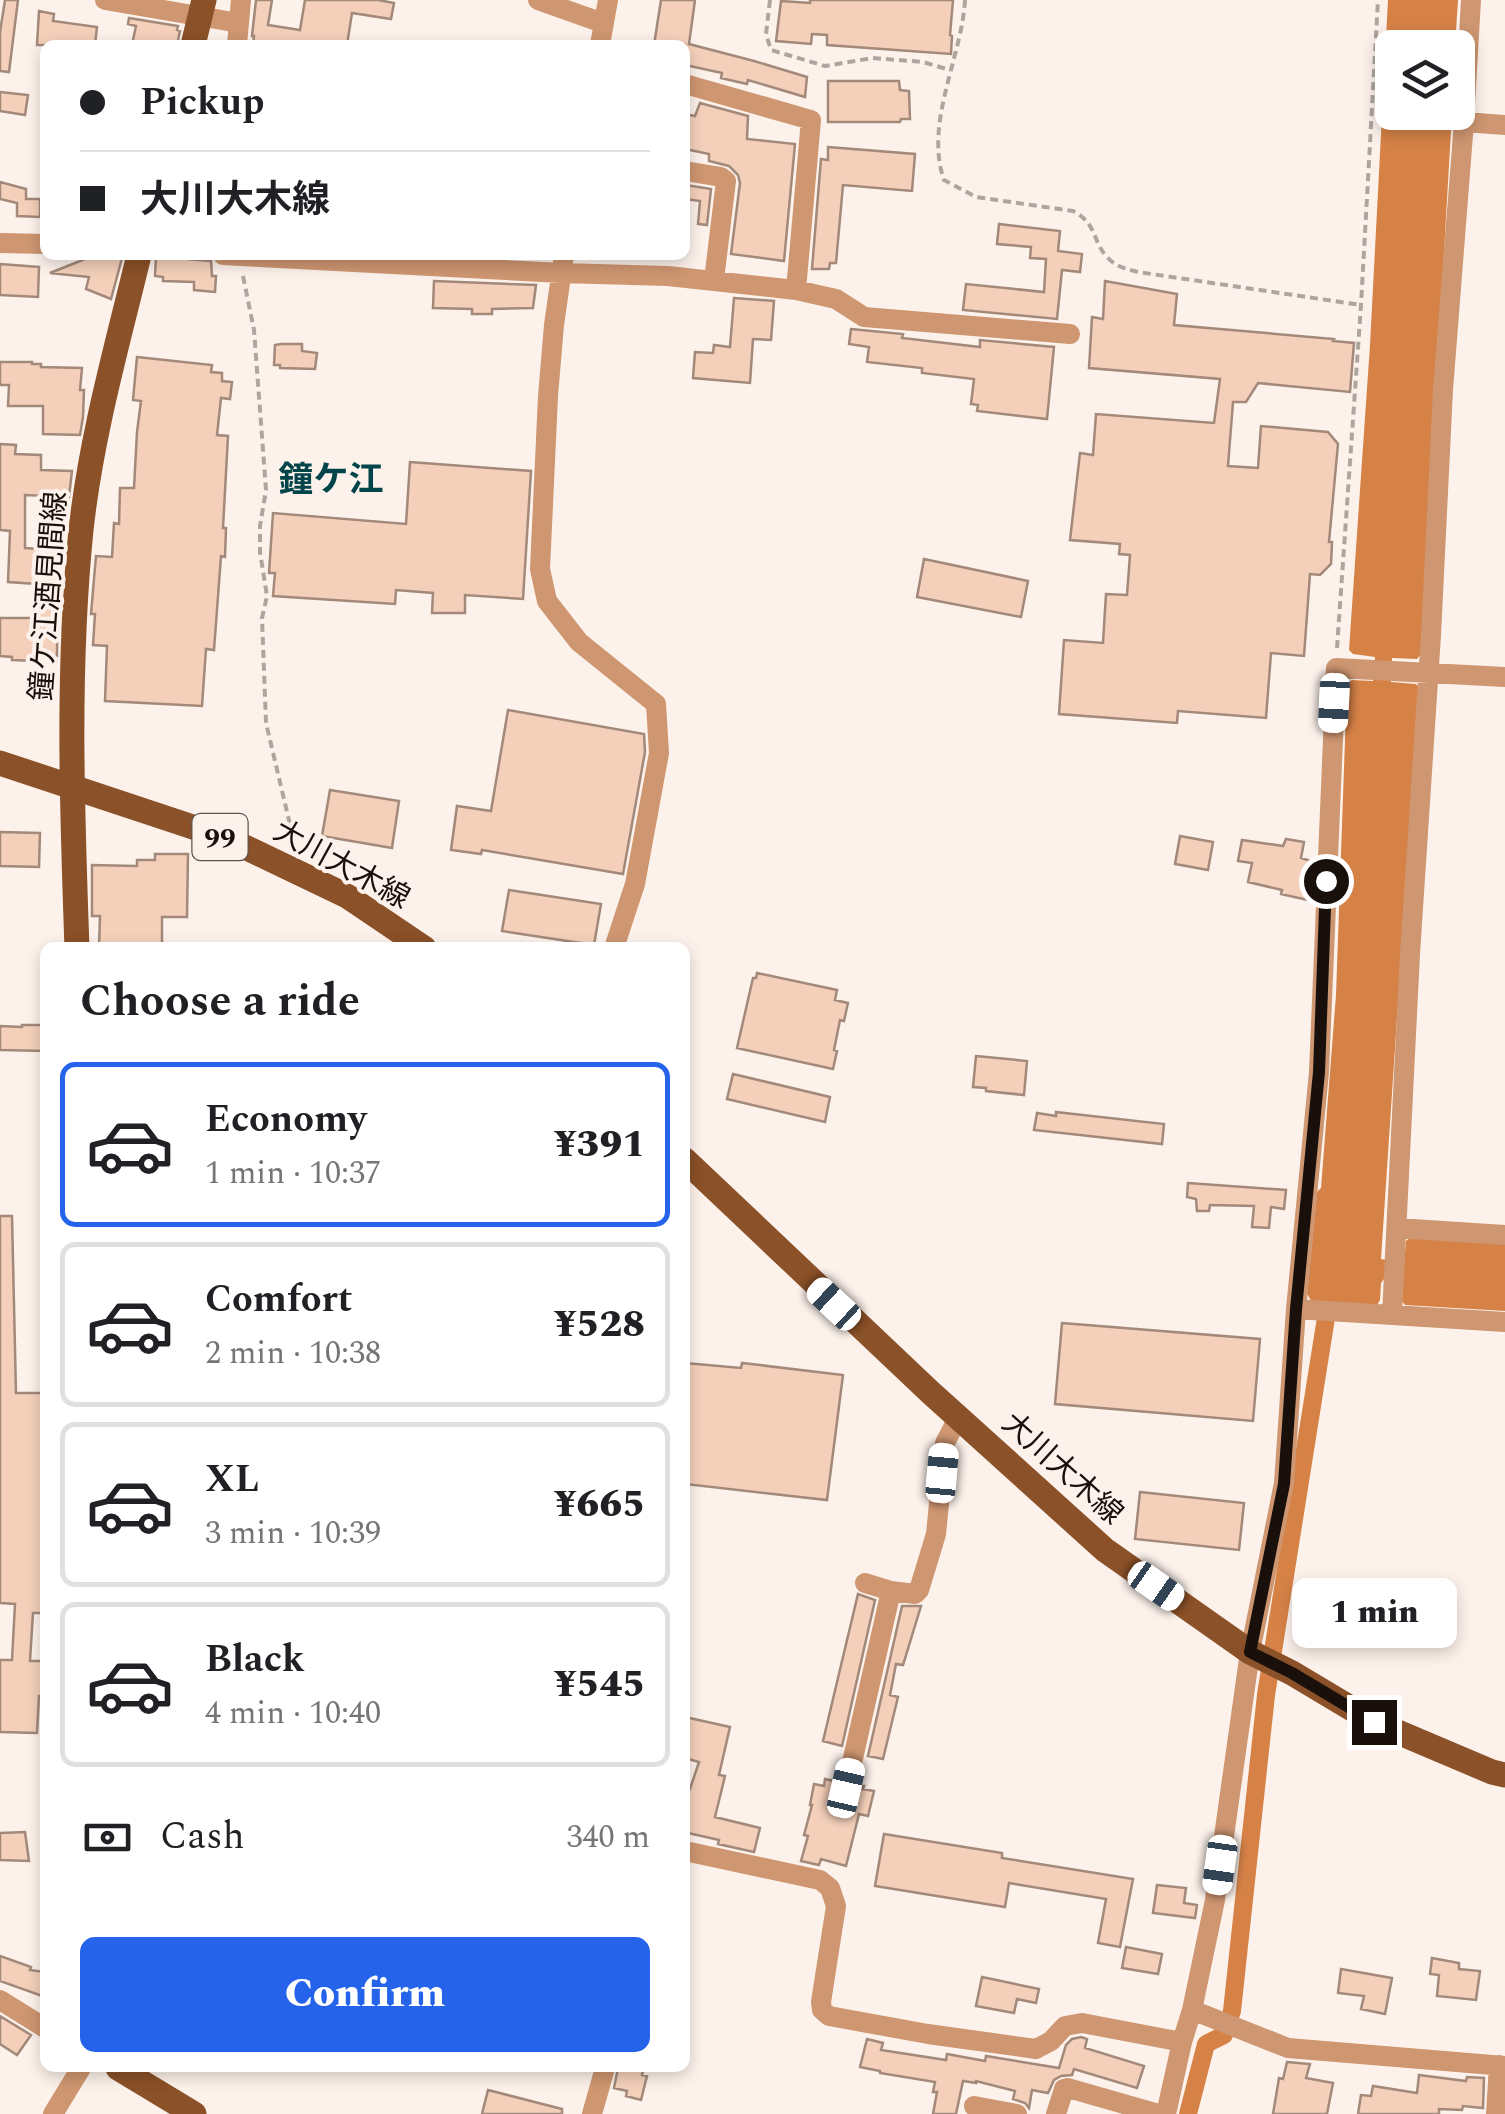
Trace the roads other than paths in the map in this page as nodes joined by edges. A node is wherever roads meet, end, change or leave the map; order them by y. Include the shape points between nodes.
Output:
1 (241, 0) edge
2 (538, 0) edge
3 (608, 0) edge
4 (1471, 0) edge
5 (120, 1) edge
6 (202, 8) edge
7 (239, 23) junction
8 (604, 23) junction
9 (1469, 30) edge
10 (195, 40) edge
11 (237, 40) edge
12 (601, 40) edge
13 (690, 85) edge
14 (1475, 123) edge
15 (1505, 125) edge
16 (1463, 130) edge
17 (690, 172) edge
18 (0, 243) edge
19 (40, 244) edge
20 (138, 260) edge
21 (400, 260) edge
22 (562, 264) edge
23 (714, 280) junction
24 (796, 290) junction
25 (1070, 334) dead end
26 (1422, 672) junction
27 (1505, 677) edge
28 (0, 762) edge
29 (72, 785) junction
30 (77, 942) edge
31 (415, 942) edge
32 (616, 942) edge
33 (690, 1165) edge
34 (1397, 1232) junction
35 (1505, 1236) edge
36 (1301, 1310) junction
37 (1393, 1310) junction
38 (1505, 1322) edge
39 (958, 1418) junction
40 (865, 1583) dead end
41 (892, 1591) junction
42 (1254, 1653) junction
43 (1505, 1775) edge
44 (846, 1788) dead end
45 (690, 1852) edge
46 (0, 2000) edge
47 (1192, 2010) junction
48 (40, 2025) edge
49 (1182, 2042) junction
50 (1502, 2066) edge
51 (78, 2072) edge
52 (125, 2072) edge
53 (604, 2072) edge
54 (974, 2106) dead end
55 (52, 2114) edge
56 (194, 2114) edge
57 (592, 2114) edge
58 (1017, 2114) edge
59 (1056, 2114) edge
60 (1162, 2114) edge
61 (1496, 2114) edge

1 - 7 street
2 - 8 street
3 - 8 street
4 - 9 street
5 - 6 street
6 - 7 street
6 - 10 main road
7 - 11 street
8 - 12 street
13 - 24 street via 810,120
14 - 15 street
16 - 26 street via 1431,635
17 - 23 street via 726,181
18 - 19 street
20 - 29 main road, 鐘ケ江酒見間線 via 95,435 81,529
21 - 22 street
22 - 23 street
22 - 32 street via 540,569 547,601 579,642 656,704 659,753 635,884
23 - 24 street
24 - 25 street via 836,299 864,317
26 - 27 street
26 - 34 street
26 - 36 street via 1343,668
28 - 29 main road, 大川大木線 / 99
29 - 30 main road, 鐘ケ江酒見間線
29 - 31 main road, 大川大木線 / 99 via 226,838 347,896
33 - 39 main road, 大川大木線
34 - 35 street
34 - 37 street
36 - 37 street
36 - 42 street via 1284,1484
37 - 38 street
39 - 41 street via 944,1442 936,1534 919,1590
39 - 42 main road, 大川大木線 via 1106,1550
40 - 41 street
41 - 44 street
42 - 43 main road, 大川大木線 via 1374,1722
42 - 47 street
45 - 49 street via 820,1880 830,1888 836,1906 821,2002 829,2016 1036,2049 1065,2026 1082,2024
46 - 48 street
47 - 49 street
47 - 50 street via 1288,2048
49 - 60 street
50 - 61 street
51 - 55 street
52 - 56 main road
53 - 57 street
54 - 58 street
59 - 60 street via 1068,2088

